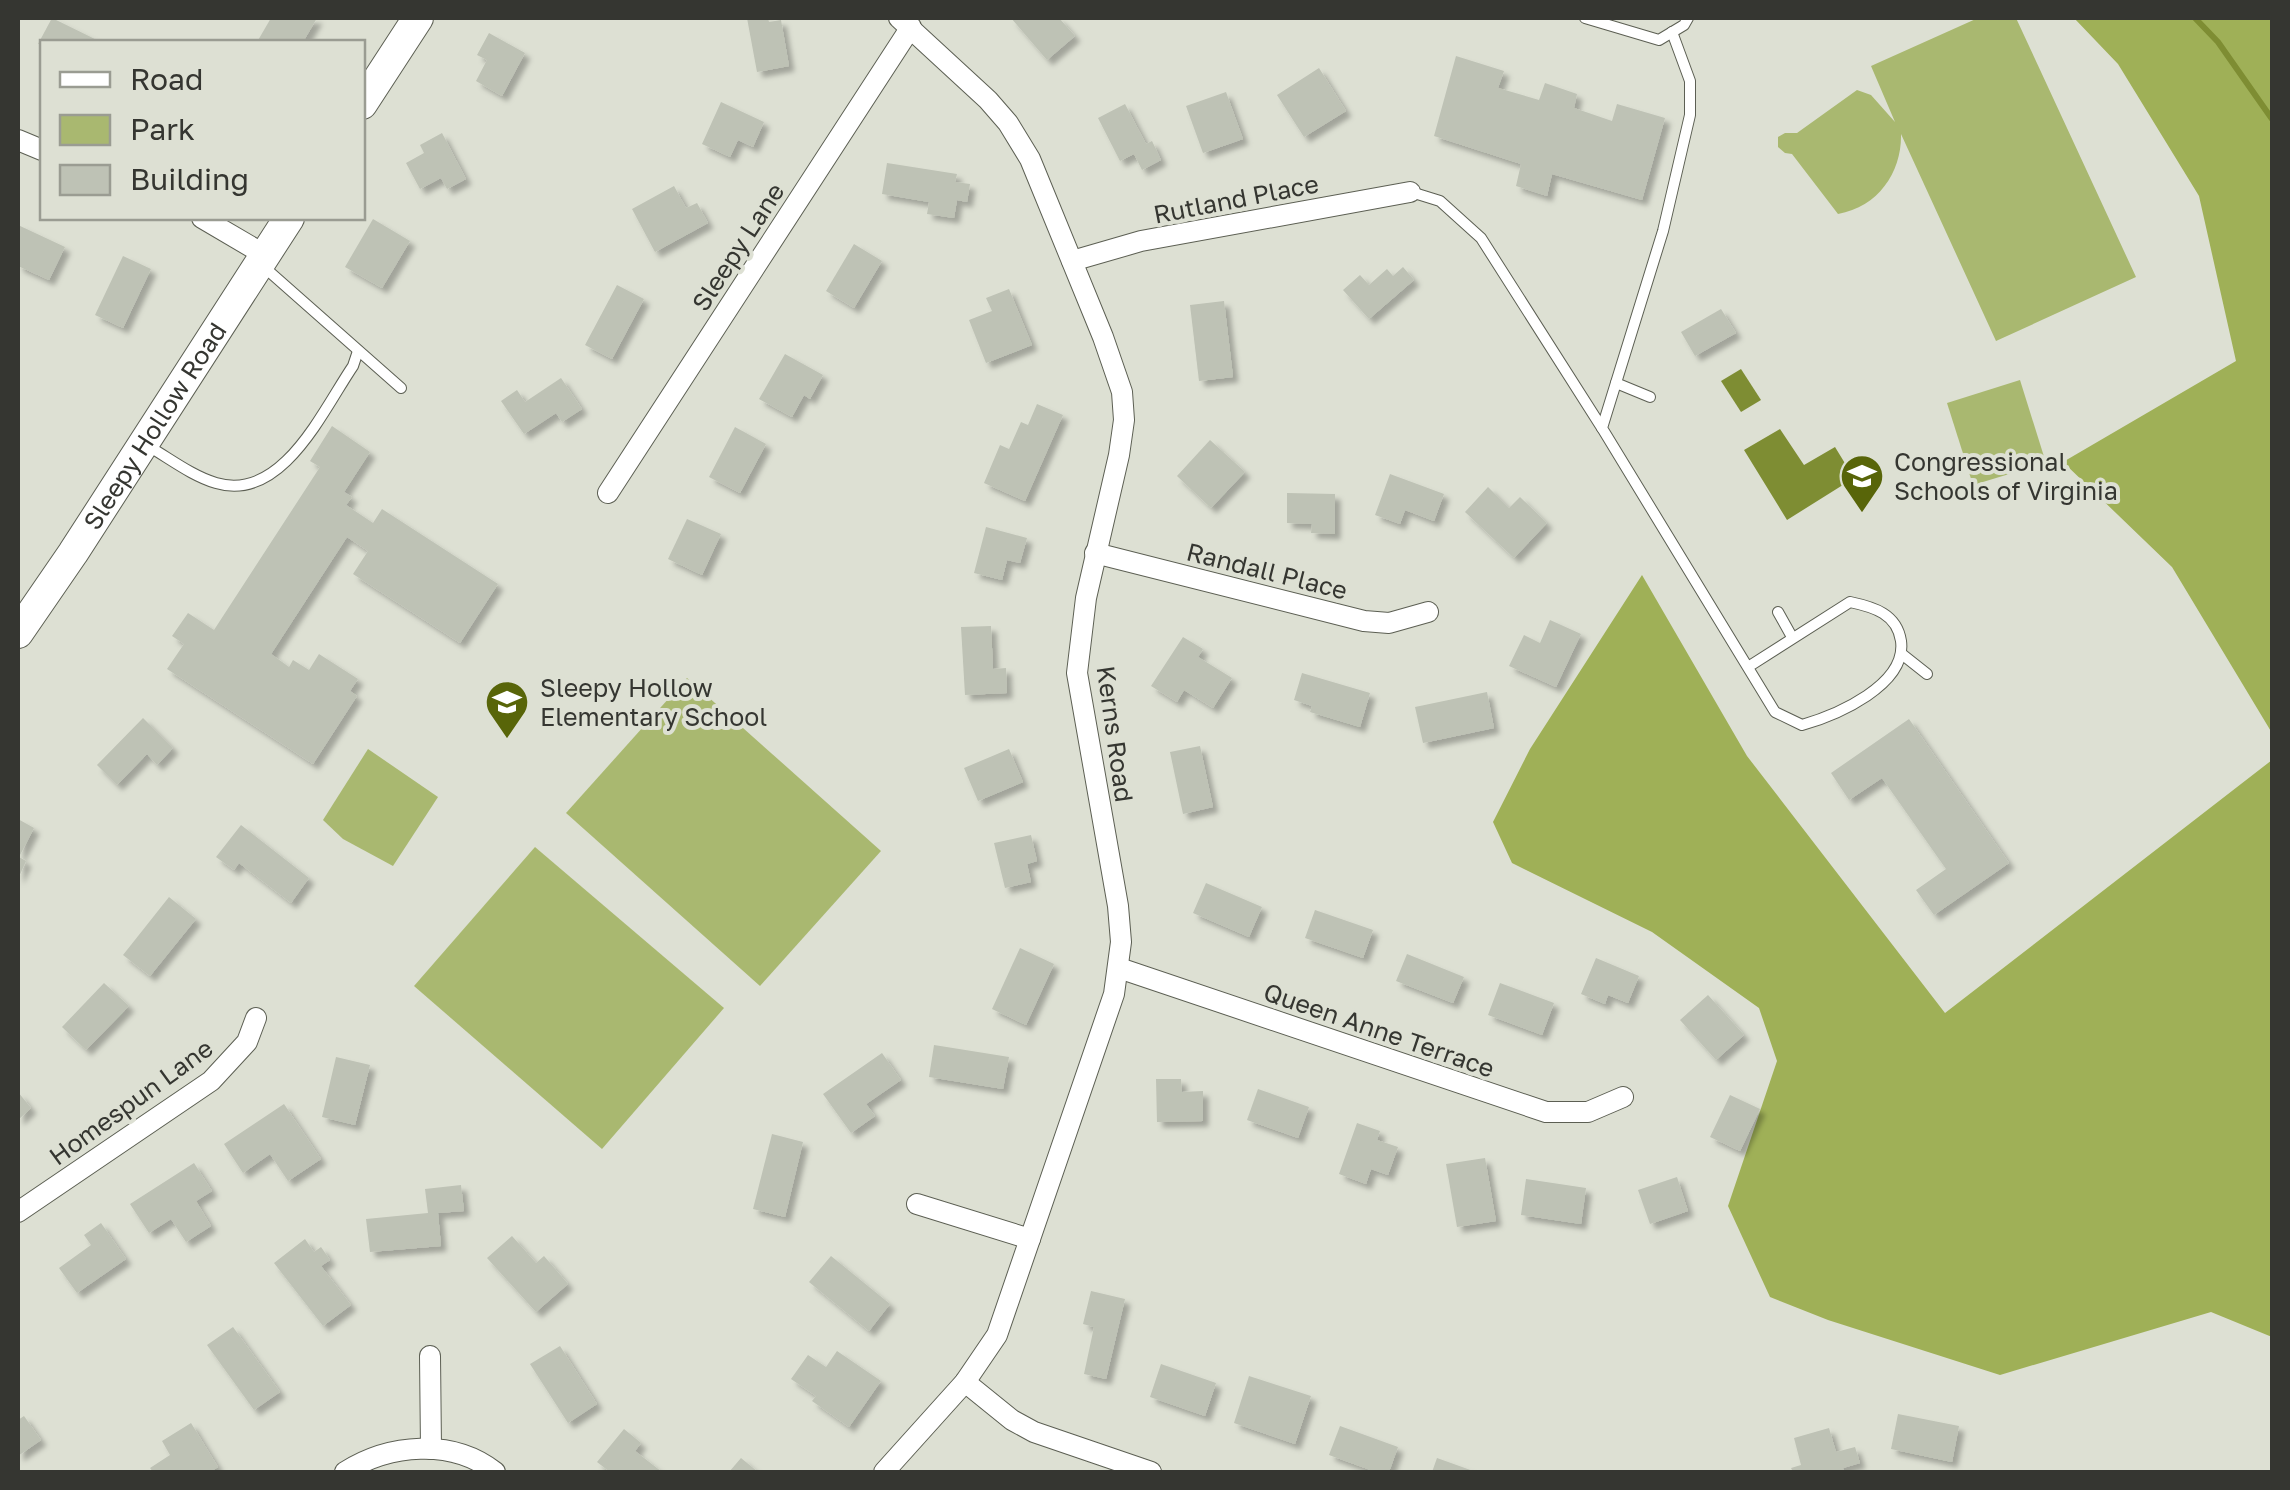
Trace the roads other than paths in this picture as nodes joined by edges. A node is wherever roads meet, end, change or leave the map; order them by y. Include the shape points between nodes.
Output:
1 (418, 18) edge
2 (1586, 18) edge
3 (1688, 18) edge
4 (905, 22) edge
5 (1672, 32) junction
6 (365, 99) edge
7 (1410, 192) joint
8 (205, 220) edge
9 (288, 220) edge
10 (262, 259) junction
11 (1072, 261) junction
12 (358, 351) junction
13 (1616, 383) junction
14 (401, 388) dead end
15 (1650, 397) dead end
16 (1602, 428) junction
17 (143, 442) junction
18 (608, 493) dead end
19 (1095, 553) junction
20 (1428, 612) dead end
21 (1778, 612) dead end
22 (18, 633) edge
23 (1792, 637) junction
24 (1903, 655) junction
25 (1748, 668) junction
26 (1927, 674) dead end
27 (1120, 968) junction
28 (256, 1018) dead end
29 (1623, 1097) dead end
30 (917, 1204) dead end
31 (18, 1212) edge
32 (1030, 1239) junction
33 (430, 1356) dead end
34 (965, 1382) junction
35 (431, 1449) junction
36 (345, 1472) edge
37 (495, 1472) edge
38 (884, 1472) edge
39 (1150, 1472) edge

1 - 6 main road
2 - 5 lane via 1659,40
3 - 5 lane
4 - 11 street, Kerns Road via 1008,122
4 - 18 street, Sleepy Lane
5 - 13 lane via 1690,80 1690,114 1664,231
7 - 11 street, Rutland Place via 1141,241
7 - 16 lane via 1440,201 1480,238
8 - 10 street
9 - 10 main road, Sleepy Hollow Road
10 - 12 lane
10 - 17 main road, Sleepy Hollow Road
11 - 19 street, Kerns Road via 1123,406 1119,456
12 - 14 lane
12 - 17 lane via 300,445 276,472 248,485 218,484
13 - 15 lane
13 - 16 lane
16 - 25 lane
17 - 22 main road, Sleepy Hollow Road
19 - 20 street, Randall Place via 1364,622
19 - 27 street, Kerns Road via 1077,673 1118,906
21 - 23 lane
23 - 24 lane via 1850,602 1878,608 1899,628
23 - 25 lane
24 - 25 lane via 1890,678 1835,716 1802,726 1775,712
24 - 26 lane
27 - 29 street, Queen Anne Terrace via 1546,1112 1588,1112
27 - 32 street, Kerns Road
28 - 31 street, Homespun Lane via 248,1042 212,1081
30 - 32 street
32 - 34 street, Kerns Road via 997,1335
33 - 35 street
34 - 38 street, Kerns Road
34 - 39 street via 1034,1432
35 - 36 street via 390,1452
35 - 37 street via 472,1458

